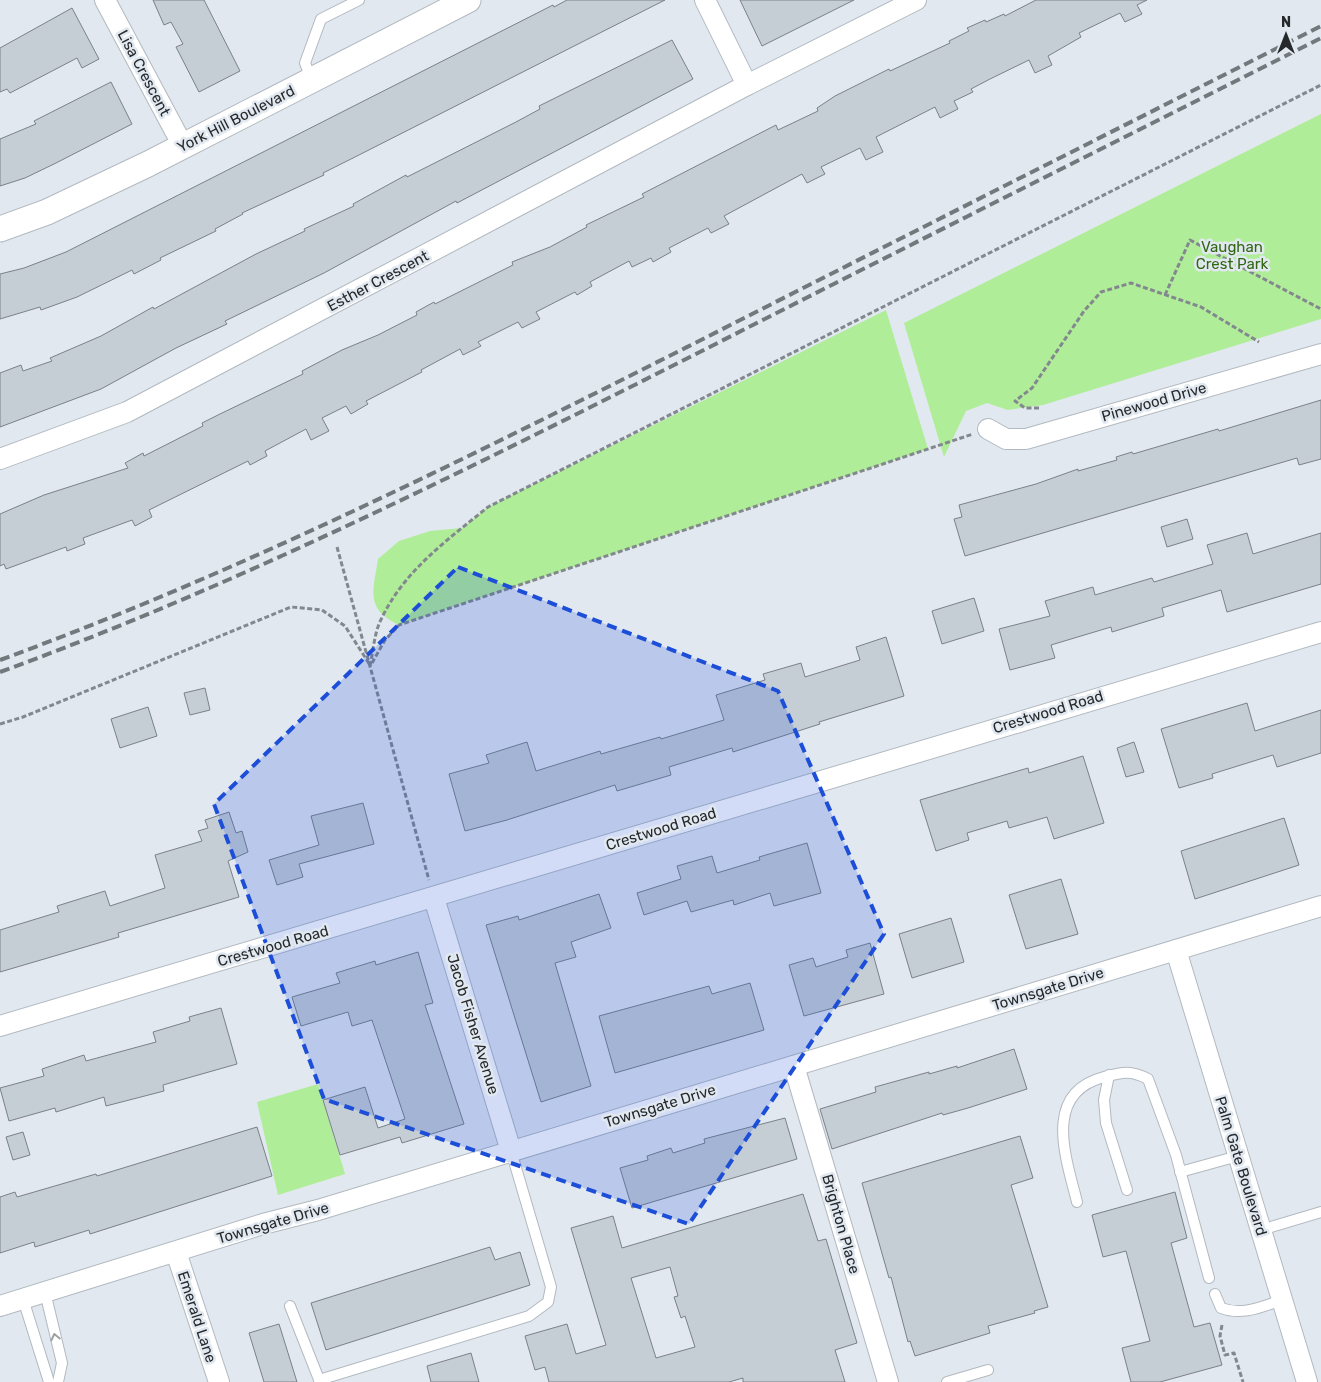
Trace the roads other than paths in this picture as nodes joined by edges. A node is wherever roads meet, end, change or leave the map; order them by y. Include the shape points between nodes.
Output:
1 (105, 0) edge
2 (359, 0) edge
3 (468, 0) edge
4 (705, 0) edge
5 (916, 0) edge
6 (312, 81) junction
7 (747, 85) junction
8 (183, 146) junction
9 (0, 229) edge
10 (1321, 354) edge
11 (988, 429) road end
12 (0, 459) edge
13 (1321, 632) edge
14 (434, 898) junction
15 (1321, 906) edge
16 (1176, 950) junction
17 (0, 1026) edge
18 (794, 1066) junction
19 (1108, 1076) junction
20 (511, 1151) junction
21 (1238, 1156) junction
22 (1180, 1172) junction
23 (1127, 1190) dead end
24 (1077, 1202) dead end
25 (1321, 1212) edge
26 (1261, 1230) junction
27 (176, 1252) junction
28 (1209, 1278) dead end
29 (45, 1292) junction
30 (1215, 1294) dead end
31 (23, 1299) junction
32 (1282, 1300) junction
33 (0, 1306) edge
34 (290, 1306) dead end
35 (988, 1370) dead end
36 (319, 1381) edge
37 (49, 1382) edge
38 (58, 1382) edge
39 (219, 1382) edge
40 (888, 1382) edge
41 (947, 1382) edge
42 (1307, 1382) edge

1 - 8 street, Lisa Crescent
2 - 6 lane via 320,19 305,63
3 - 6 street, York Hill Boulevard
4 - 7 street
5 - 7 street, Esther Crescent
6 - 8 street, York Hill Boulevard
7 - 12 street, Esther Crescent via 127,412
8 - 9 street, York Hill Boulevard via 47,212
10 - 11 street, Pinewood Drive via 1026,439 1006,439
13 - 14 street, Crestwood Road
14 - 17 street, Crestwood Road
14 - 20 street, Jacob Fisher Avenue
15 - 16 street, Townsgate Drive
16 - 18 street, Townsgate Drive
16 - 21 street, Palm Gate Boulevard
18 - 20 street, Townsgate Drive
18 - 40 street, Brighton Place
19 - 22 lane via 1134,1071 1148,1079
19 - 23 lane via 1104,1100 1106,1123
19 - 24 lane via 1094,1079 1077,1090 1065,1109 1062,1142
20 - 27 street, Townsgate Drive
20 - 36 lane via 551,1287 548,1302 529,1316
21 - 22 lane
21 - 26 street, Palm Gate Boulevard
22 - 28 lane
25 - 26 lane
26 - 32 street, Palm Gate Boulevard
27 - 29 street, Townsgate Drive
27 - 39 street, Emerald Lane
29 - 31 street, Townsgate Drive
38 -> 29 lane via 62,1363
30 - 32 lane via 1221,1308 1233,1312
31 - 33 street, Townsgate Drive
31 - 37 lane
32 - 42 street, Palm Gate Boulevard
34 - 36 lane
35 - 41 lane

